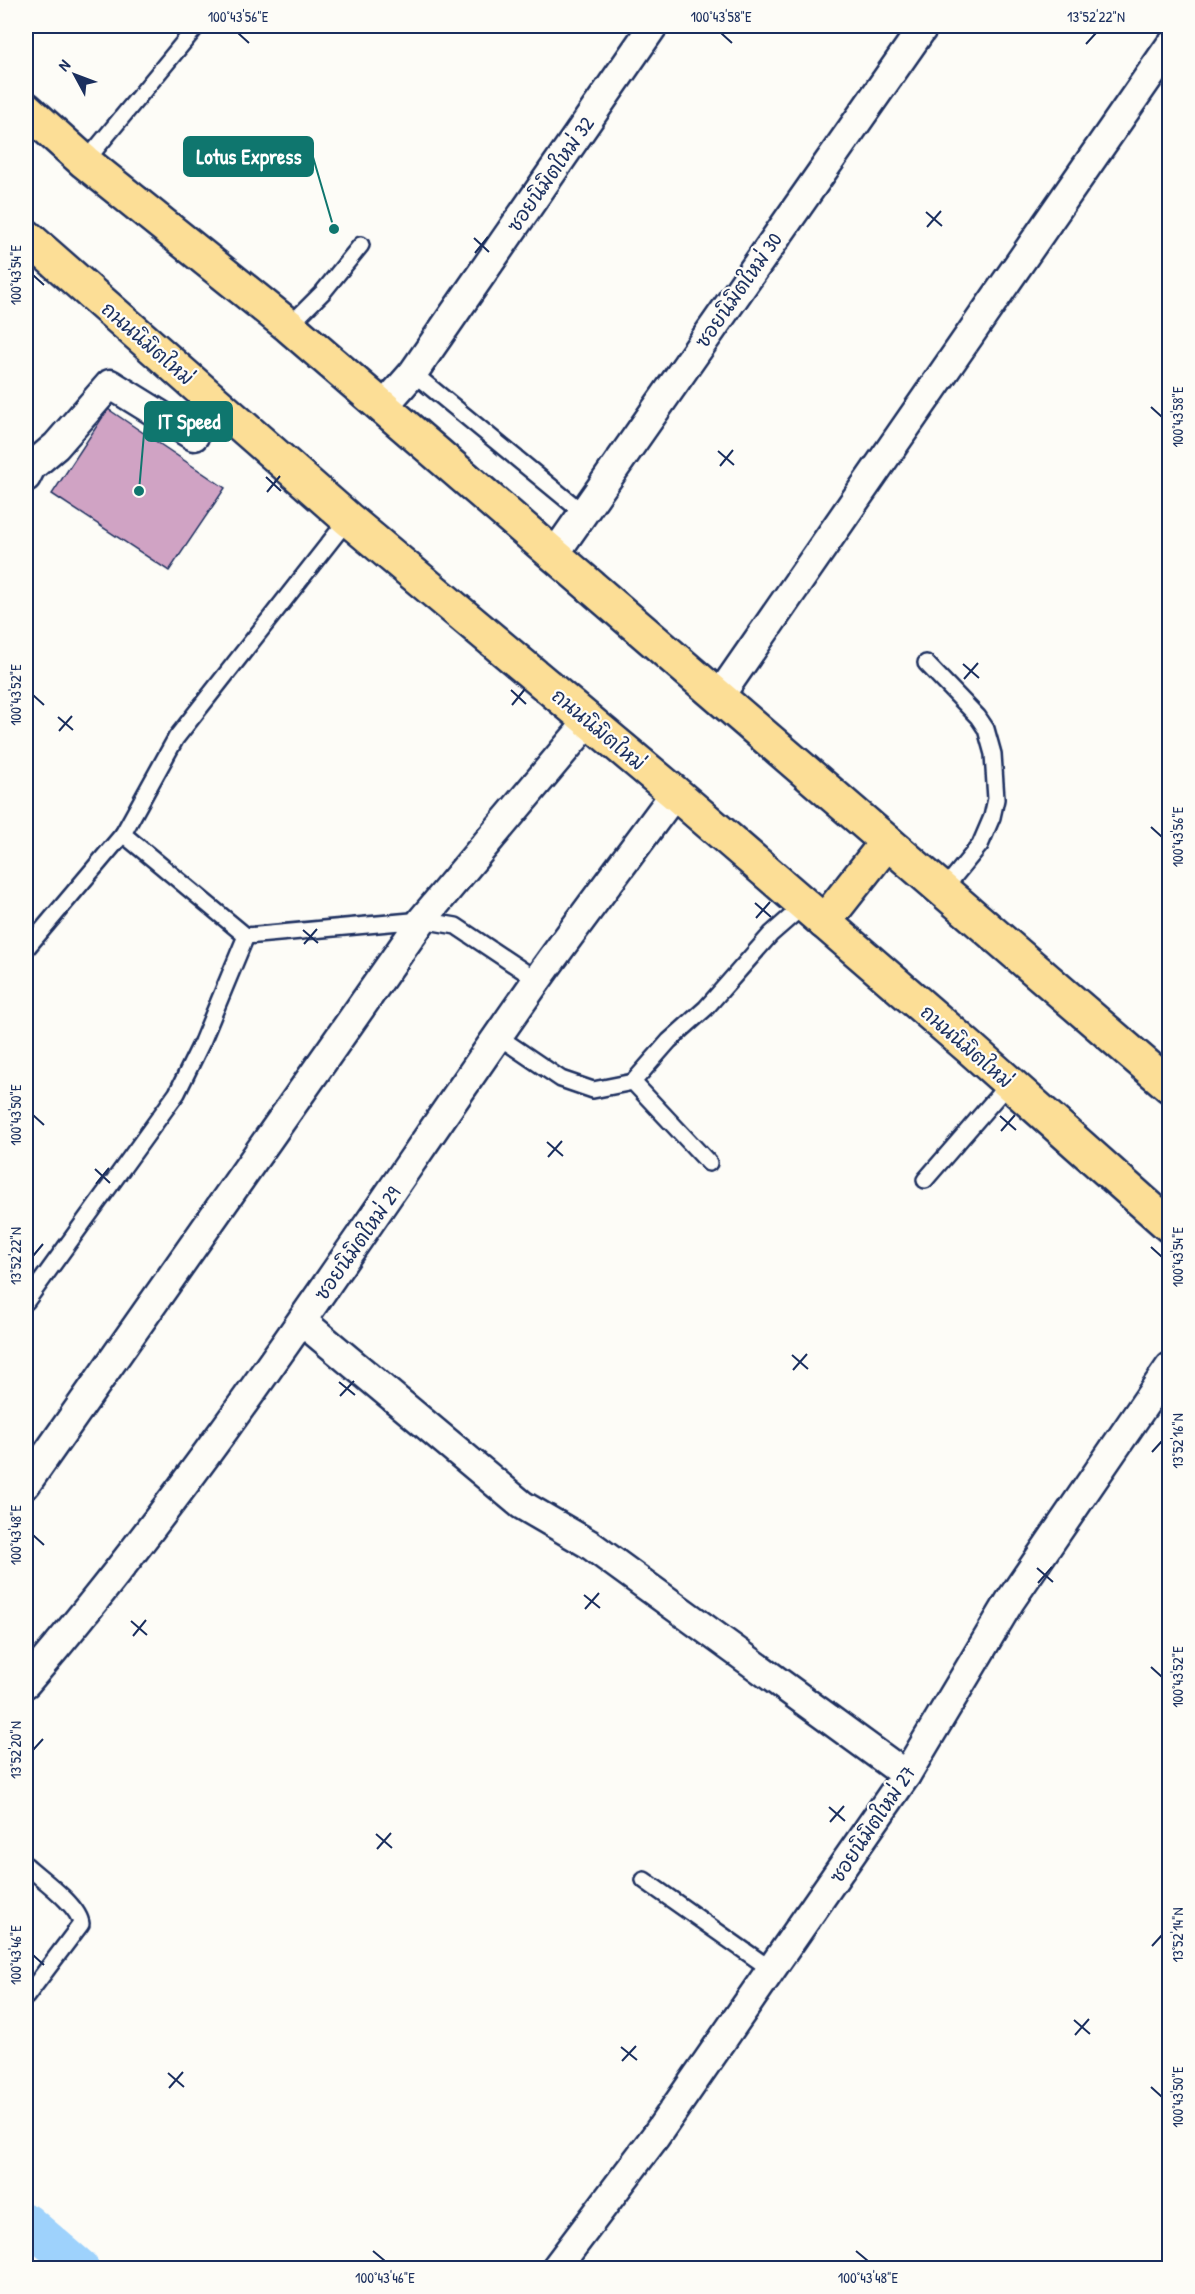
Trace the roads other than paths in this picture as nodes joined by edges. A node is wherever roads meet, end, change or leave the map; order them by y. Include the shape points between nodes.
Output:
1 (197, 26) edge
2 (653, 26) edge
3 (924, 26) edge
4 (1170, 46) edge
5 (26, 109) edge
6 (85, 162) junction
7 (26, 237) edge
8 (361, 245) dead end
9 (289, 326) junction
10 (412, 373) junction
11 (206, 395) junction
12 (383, 407) junction
13 (27, 469) edge
14 (583, 513) junction
15 (348, 519) junction
16 (554, 555) junction
17 (926, 663) dead end
18 (718, 698) junction
19 (589, 722) junction
20 (675, 793) junction
21 (123, 834) junction
22 (887, 842) junction
23 (944, 889) junction
24 (813, 914) junction
25 (422, 920) junction
26 (246, 936) junction
27 (26, 949) edge
28 (537, 980) junction
29 (499, 1037) junction
30 (633, 1082) junction
31 (1009, 1083) junction
32 (1170, 1086) edge
33 (709, 1163) dead end
34 (925, 1180) dead end
35 (1170, 1226) edge
36 (26, 1302) edge
37 (303, 1322) junction
38 (1170, 1366) edge
39 (26, 1484) edge
40 (26, 1683) edge
41 (906, 1775) junction
42 (26, 1865) edge
43 (644, 1880) dead end
44 (772, 1970) junction
45 (26, 1997) edge
46 (556, 2268) edge

1 - 6 lane
2 - 10 street, ซอยนิมิตใหม่ 32
3 - 14 street, ซอยนิมิตใหม่ 30
4 - 18 street
5 - 6 main road
6 - 9 main road
7 - 11 main road, ถนนนิมิตใหม่
8 - 9 lane
9 - 12 main road
10 - 12 street, ซอยนิมิตใหม่ 32
10 - 14 lane
11 - 13 street via 194,436 110,384 56,446
11 - 15 main road, ถนนนิมิตใหม่
12 - 16 main road
14 - 16 street, ซอยนิมิตใหม่ 30
15 - 19 main road, ถนนนิมิตใหม่
15 - 21 lane via 176,738
16 - 18 main road
17 - 23 lane via 978,717 993,754 996,799 992,817 980,845
18 - 22 main road
19 - 20 main road, ถนนนิมิตใหม่
19 - 25 street
20 - 24 main road, ถนนนิมิตใหม่
20 - 28 street, ซอยนิมิตใหม่ 29
21 - 26 lane
21 - 27 lane
22 - 23 main road
22 - 24 main road
23 - 32 main road
24 - 30 lane via 771,934
24 - 31 main road, ถนนนิมิตใหม่
25 - 26 lane
25 - 28 lane via 456,926
25 - 39 street
26 - 36 lane via 177,1093
28 - 29 street, ซอยนิมิตใหม่ 29
29 - 30 lane via 561,1079 593,1090
29 - 37 street, ซอยนิมิตใหม่ 29
30 - 33 lane
31 - 34 lane
31 - 35 main road, ถนนนิมิตใหม่
37 - 40 street, ซอยนิมิตใหม่ 29 via 96,1602
37 - 41 street via 522,1505 589,1544
38 - 41 street, ซอยนิมิตใหม่ 27 via 1010,1601
41 - 44 street, ซอยนิมิตใหม่ 27
42 - 45 lane via 73,1907 81,1924
43 - 44 lane
44 - 46 street, ซอยนิมิตใหม่ 27 via 655,2137

